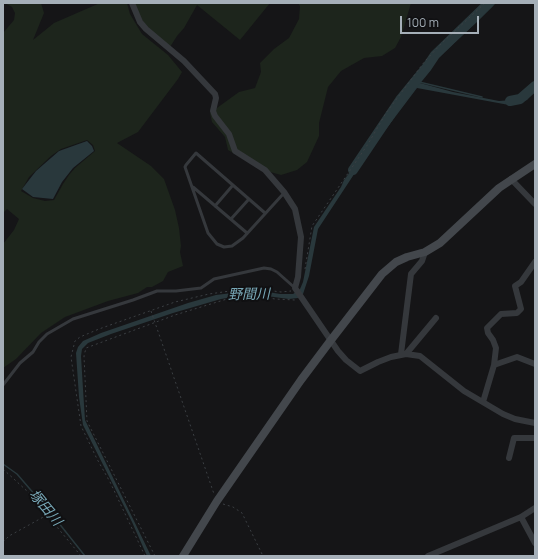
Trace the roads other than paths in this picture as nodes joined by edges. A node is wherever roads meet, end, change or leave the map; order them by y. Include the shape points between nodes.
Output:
1 (132, 3) edge
2 (535, 164) edge
3 (511, 179) junction
4 (233, 185) junction
5 (192, 186) junction
6 (284, 192) junction
7 (249, 199) junction
8 (535, 204) edge
9 (215, 206) junction
10 (265, 213) junction
11 (231, 220) junction
12 (247, 233) junction
13 (425, 252) junction
14 (535, 262) edge
15 (295, 288) junction
16 (436, 318) dead end
17 (331, 340) junction
18 (404, 354) junction
19 (535, 364) edge
20 (494, 365) junction
21 (3, 385) edge
22 (483, 402) junction
23 (535, 423) edge
24 (535, 438) edge
25 (510, 458) dead end
26 (535, 508) edge
27 (521, 516) junction
28 (535, 543) edge
29 (183, 556) edge
30 (428, 556) edge

1 - 6 street via 146,29 188,65 215,94 213,111 228,134 235,151 265,170
2 - 3 street
3 - 8 street
3 - 13 street via 440,243
4 - 5 lane via 196,153 185,167
4 - 7 lane
4 - 9 lane
5 - 9 lane
5 - 12 lane via 208,233 217,244 224,247 232,246
6 - 10 lane
6 - 15 street via 295,209 301,236
7 - 10 lane
7 - 11 lane
9 - 11 lane
10 - 12 lane
11 - 12 lane
13 - 17 street via 407,257 389,267
13 - 18 street via 422,261 411,274
14 - 20 street via 521,282 515,286 521,309 517,313 501,314 487,328 496,348
15 - 17 street
15 - 21 lane via 277,272 264,268 214,279 201,288 157,291 73,319 47,334
16 - 18 street
17 - 18 street via 346,360 360,371
17 - 29 street via 217,501
18 - 22 street via 420,356 464,391
19 - 20 street via 517,357
20 - 22 street
22 - 23 street via 515,419
24 - 25 street via 514,438
26 - 27 street
27 - 28 street
27 - 30 street

